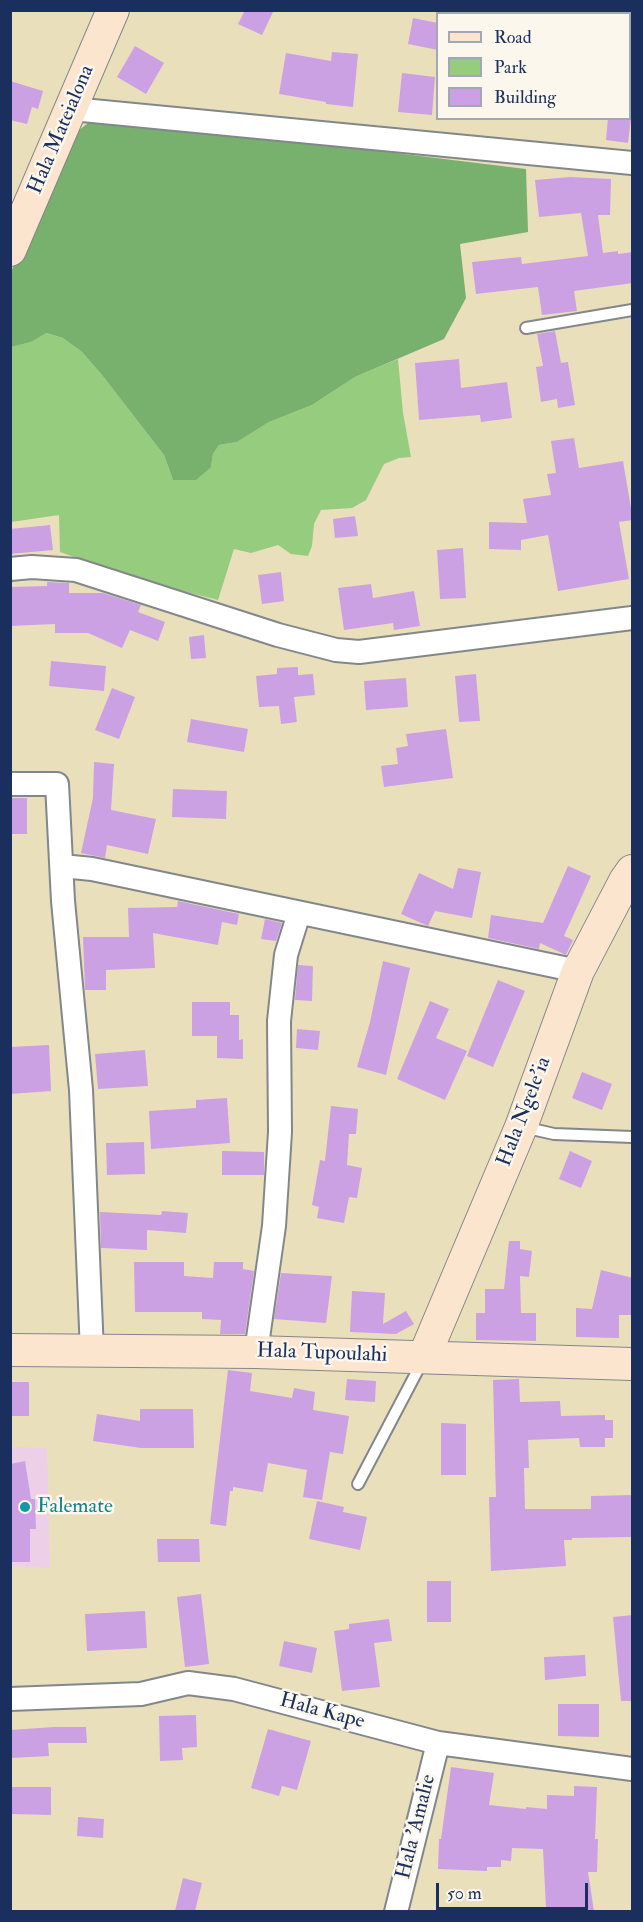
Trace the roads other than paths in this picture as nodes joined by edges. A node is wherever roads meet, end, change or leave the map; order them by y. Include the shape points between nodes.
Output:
1 (106, 10) edge
2 (113, 11) edge
3 (72, 109) junction
4 (633, 163) edge
5 (10, 250) edge
6 (633, 310) edge
7 (526, 328) dead end
8 (10, 569) edge
9 (633, 618) edge
10 (10, 784) edge
11 (62, 866) junction
12 (630, 878) edge
13 (299, 913) junction
14 (578, 971) junction
15 (521, 1127) junction
16 (633, 1137) edge
17 (10, 1350) edge
18 (92, 1352) junction
19 (256, 1352) junction
20 (424, 1358) junction
21 (633, 1364) edge
22 (358, 1484) dead end
23 (10, 1699) edge
24 (438, 1743) junction
25 (633, 1769) edge
26 (396, 1911) edge

1 - 2 lane
2 - 3 street, Hala Mateialona
3 - 4 street
3 - 5 street, Hala Mateialona
6 - 7 lane
8 - 9 street via 76,570 278,635 359,652
10 - 11 street via 57,784
11 - 13 street
11 - 18 street via 81,1090
12 - 14 street, Hala Ngele'ia
13 - 14 street
13 - 19 street via 286,955 279,1021 280,1132 274,1226
14 - 15 street, Hala Ngele'ia
15 - 16 lane via 554,1134
15 - 20 street, Hala Ngele'ia
17 - 18 street, Hala Tupoulahi
18 - 19 street, Hala Tupoulahi
19 - 20 street, Hala Tupoulahi
20 - 21 street, Hala Tupoulahi
20 - 22 lane
23 - 24 street, Hala Kape via 141,1694 188,1683 234,1689
24 - 25 street, Hala Kape
24 - 26 street, Hala 'Amalie

